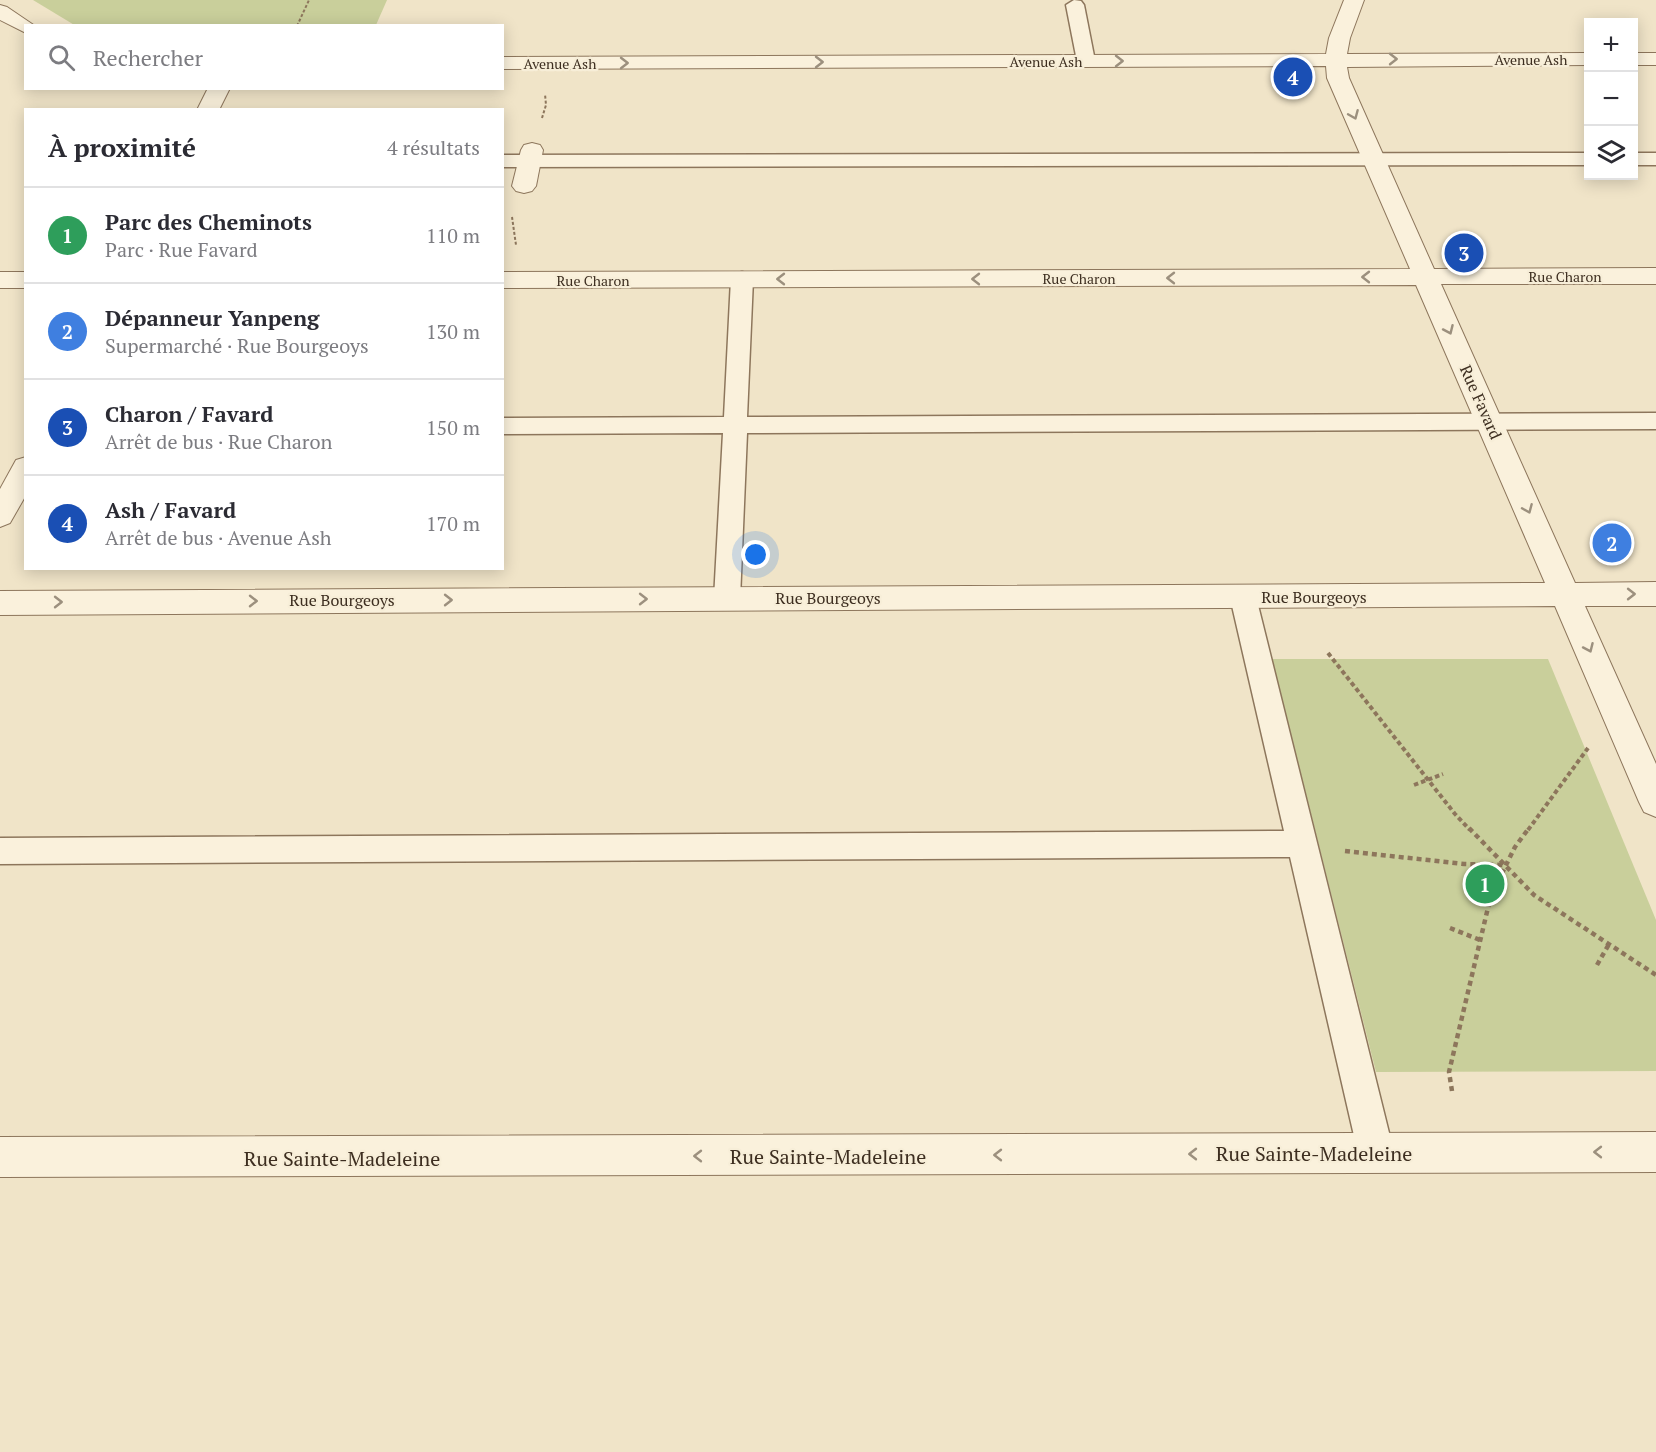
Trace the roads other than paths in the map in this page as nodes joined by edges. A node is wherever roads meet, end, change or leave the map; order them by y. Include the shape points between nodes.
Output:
1 (1354, 0) edge
2 (1075, 6) dead end
3 (0, 11) edge
4 (24, 26) edge
5 (1584, 59) edge
6 (1638, 59) edge
7 (1656, 59) edge
8 (1334, 60) junction
9 (1086, 61) junction
10 (504, 63) edge
11 (218, 90) edge
12 (209, 108) edge
13 (531, 156) junction
14 (1373, 159) junction
15 (1584, 159) edge
16 (1638, 159) edge
17 (1656, 159) edge
18 (504, 161) edge
19 (524, 186) dead end
20 (1656, 276) edge
21 (1425, 277) junction
22 (741, 279) junction
23 (0, 280) edge
24 (24, 280) edge
25 (504, 280) edge
26 (1490, 421) junction
27 (1656, 421) edge
28 (736, 425) junction
29 (504, 426) edge
30 (24, 471) edge
31 (0, 516) edge
32 (1564, 594) junction
33 (1656, 594) edge
34 (1243, 597) junction
35 (728, 599) junction
36 (0, 603) edge
37 (1656, 802) edge
38 (1302, 844) junction
39 (0, 851) edge
40 (1656, 1152) edge
41 (1376, 1153) junction
42 (0, 1157) edge

1 - 8 street
2 - 9 lane
3 - 4 street
8 -> 5 street, Avenue Ash
6 - 7 street
9 -> 8 street, Avenue Ash
8 -> 14 street, Rue Favard
10 -> 9 street, Avenue Ash
11 - 12 street
13 - 14 lane
13 - 18 lane
13 - 19 street
14 - 15 lane
14 - 21 street, Rue Favard
16 - 17 lane
20 - 21 street, Rue Charon
21 -> 22 street, Rue Charon
21 -> 26 street, Rue Favard
22 - 25 street, Rue Charon
22 - 28 lane
23 - 24 street
26 - 27 lane
26 - 28 lane
26 -> 32 street, Rue Favard
28 - 29 lane
28 - 35 lane
30 - 31 street
32 -> 33 street, Rue Bourgeoys
32 - 34 street, Rue Bourgeoys
32 -> 37 street, Rue Favard
34 - 35 street, Rue Bourgeoys
34 - 38 lane
36 -> 35 street, Rue Bourgeoys
38 - 39 lane
38 - 41 lane
40 -> 41 street, Rue Sainte-Madeleine
41 -> 42 street, Rue Sainte-Madeleine

